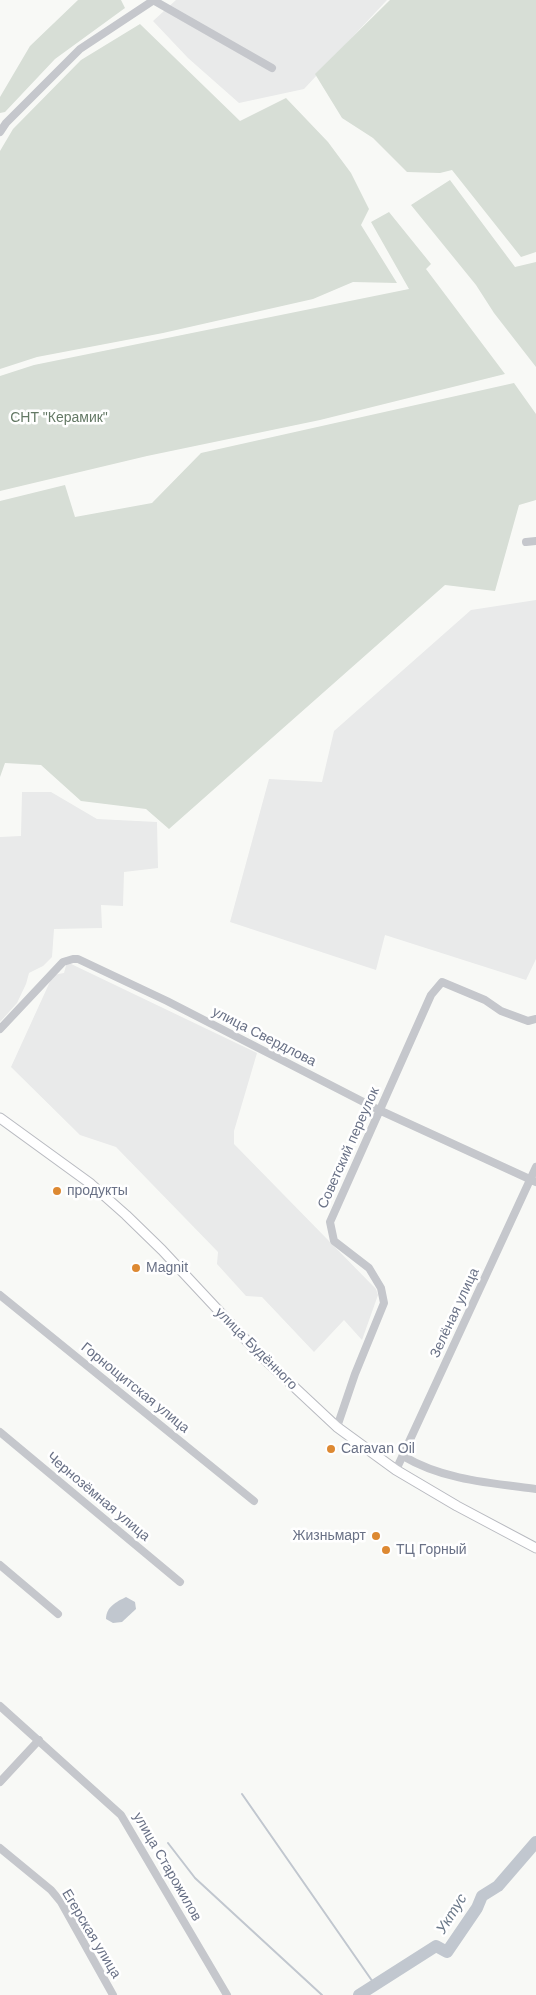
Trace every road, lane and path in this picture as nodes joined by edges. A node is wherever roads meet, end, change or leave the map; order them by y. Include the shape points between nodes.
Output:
1 (154, 0) edge
2 (272, 68) dead end
3 (0, 132) edge
4 (536, 541) edge
5 (526, 542) dead end
6 (536, 1019) edge
7 (0, 1029) edge
8 (379, 1110) junction
9 (0, 1118) edge
10 (536, 1167) edge
11 (533, 1181) edge
12 (0, 1295) edge
13 (337, 1427) junction
14 (0, 1432) edge
15 (403, 1456) junction
16 (396, 1470) junction
17 (536, 1489) edge
18 (254, 1501) dead end
19 (536, 1548) edge
20 (0, 1565) edge
21 (180, 1582) dead end
22 (58, 1614) dead end
23 (0, 1706) edge
24 (38, 1740) junction
25 (0, 1782) edge
26 (0, 1848) edge
27 (113, 1995) edge
28 (227, 1995) edge

1 - 2 street
1 - 3 street via 80,49
4 - 5 street
6 - 8 street, Советский переулок via 528,1021 501,1011 485,1000 442,982 431,995
7 - 8 street, улица Свердлова via 63,962 78,959 168,1001
8 - 11 street, улица Свердлова
8 - 13 street, Советский переулок via 330,1222 334,1240 369,1268 384,1303
9 - 13 main road, улица Будённого via 91,1184 126,1215 260,1355
10 - 11 street, Зелёная улица
11 - 15 street, Зелёная улица
12 - 18 street, Горнощитская улица
13 - 16 main road, улица Будённого
14 - 21 street, Чернозёмная улица
15 - 16 street, Зелёная улица
15 - 17 street via 454,1478
16 - 19 main road, улица Будённого
20 - 22 street
23 - 24 street, улица Старожилов
24 - 25 street
24 - 28 street, улица Старожилов via 121,1815
26 - 27 street, Егерская улица via 61,1902

